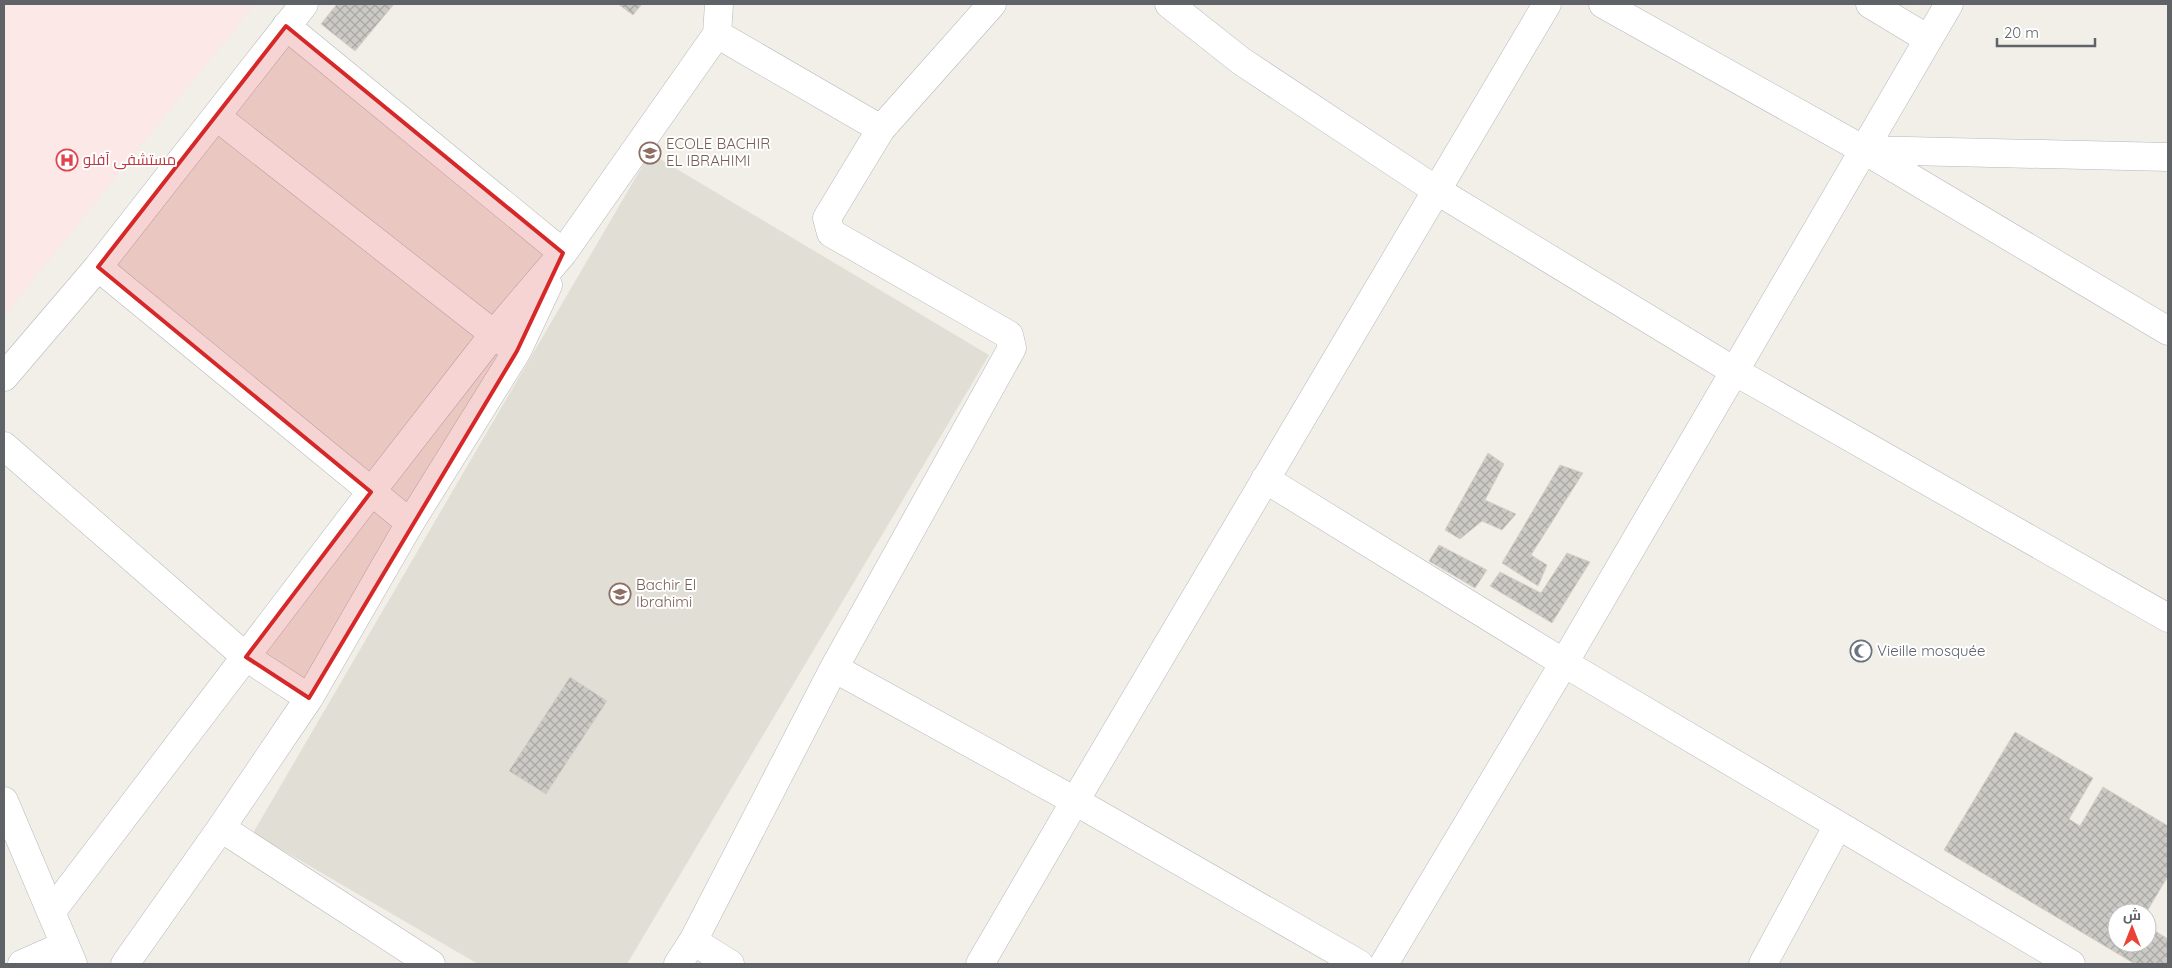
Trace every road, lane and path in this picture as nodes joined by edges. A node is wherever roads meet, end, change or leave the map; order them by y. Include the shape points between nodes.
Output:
1 (304, 4) edge
2 (719, 4) edge
3 (992, 4) edge
4 (1169, 4) edge
5 (1547, 4) edge
6 (1603, 4) edge
7 (1870, 4) edge
8 (1949, 4) edge
9 (286, 26) junction
10 (717, 34) junction
11 (1928, 39) junction
12 (217, 117) junction
13 (881, 128) junction
14 (1864, 150) junction
15 (2168, 157) edge
16 (1436, 190) junction
17 (563, 253) junction
18 (98, 267) junction
19 (2168, 331) edge
20 (494, 335) junction
21 (517, 351) junction
22 (1734, 371) junction
23 (4, 377) edge
24 (4, 446) edge
25 (1265, 479) junction
26 (371, 492) junction
27 (410, 523) junction
28 (2168, 618) edge
29 (246, 657) junction
30 (1564, 662) junction
31 (834, 668) junction
32 (308, 698) junction
33 (4, 801) edge
34 (1075, 801) junction
35 (1838, 825) junction
36 (221, 828) junction
37 (52, 911) junction
38 (693, 941) junction
39 (69, 954) edge
40 (22, 964) edge
41 (125, 964) edge
42 (431, 964) edge
43 (678, 964) edge
44 (730, 964) edge
45 (980, 964) edge
46 (1359, 964) edge
47 (1384, 964) edge
48 (1763, 964) edge
49 (2071, 964) edge

1 - 9 street
2 - 10 street
3 - 13 street
4 - 16 street via 1241,61
5 - 16 street
6 - 14 street
7 - 11 street
8 - 11 street
9 - 12 street
9 - 17 street
10 - 13 street
10 - 17 street
11 - 14 street
12 - 18 street
12 - 20 street
13 - 31 street via 828,218 832,234 1009,335 1012,348
14 - 15 street
14 - 19 street
14 - 22 street
16 - 22 street
16 - 25 street
17 - 20 street
17 - 21 street
18 - 23 street
18 - 26 street
20 - 21 street
20 - 26 street
21 - 27 street
22 - 28 street
22 - 30 street
24 - 29 street
25 - 30 street
25 - 34 street
26 - 27 street
26 - 29 street
27 - 32 street
29 - 32 street
29 - 37 street
30 - 35 street
30 - 47 street
31 - 34 street
31 - 38 street
32 - 36 street
33 - 37 street
34 - 45 street
34 - 46 street
35 - 48 street
35 - 49 street
36 - 41 street
36 - 42 street
37 - 39 street
38 - 43 street
38 - 44 street
39 - 40 street

